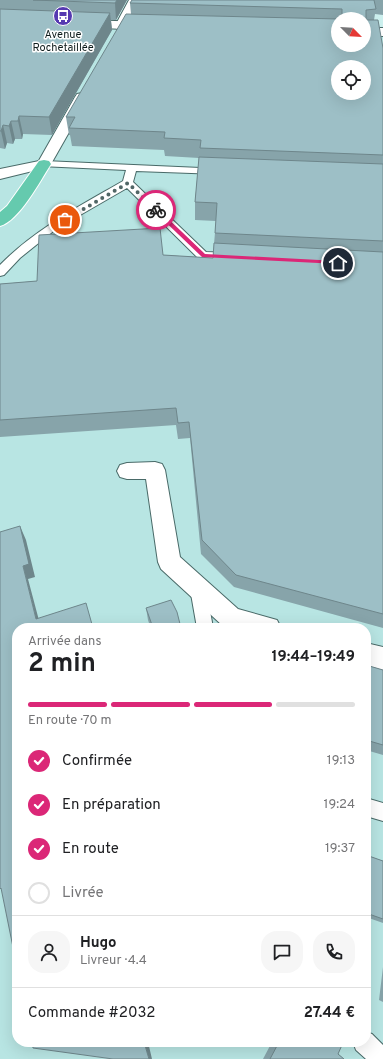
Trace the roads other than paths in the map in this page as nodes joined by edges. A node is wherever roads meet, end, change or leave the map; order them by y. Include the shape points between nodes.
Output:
1 (135, 0) edge
2 (71, 24) edge
3 (121, 26) junction
4 (161, 27) edge
5 (371, 32) edge
6 (383, 32) edge
7 (116, 39) edge
8 (91, 82) edge
9 (44, 164) junction
10 (132, 168) junction
11 (226, 171) edge
12 (0, 174) edge
13 (128, 183) junction
14 (0, 221) edge
15 (242, 258) edge
16 (0, 272) edge
17 (127, 471) dead end
18 (198, 588) junction
19 (204, 623) edge
20 (250, 623) edge
21 (371, 655) edge
22 (383, 659) edge
23 (371, 808) edge
24 (383, 812) edge
25 (369, 1047) edge
26 (382, 1059) edge

1 - 3 street
2 - 3 street
3 - 4 street
3 - 7 street
5 - 6 street
8 - 9 street
9 - 10 lane
9 - 12 street
9 - 14 highway via 13,209
10 - 11 lane
10 - 13 lane
13 - 15 lane via 203,256
13 - 16 lane via 52,227
17 - 18 street via 154,470 169,562
18 - 19 lane
18 - 20 street via 231,618
21 - 22 street
23 - 24 lane
25 - 26 lane

